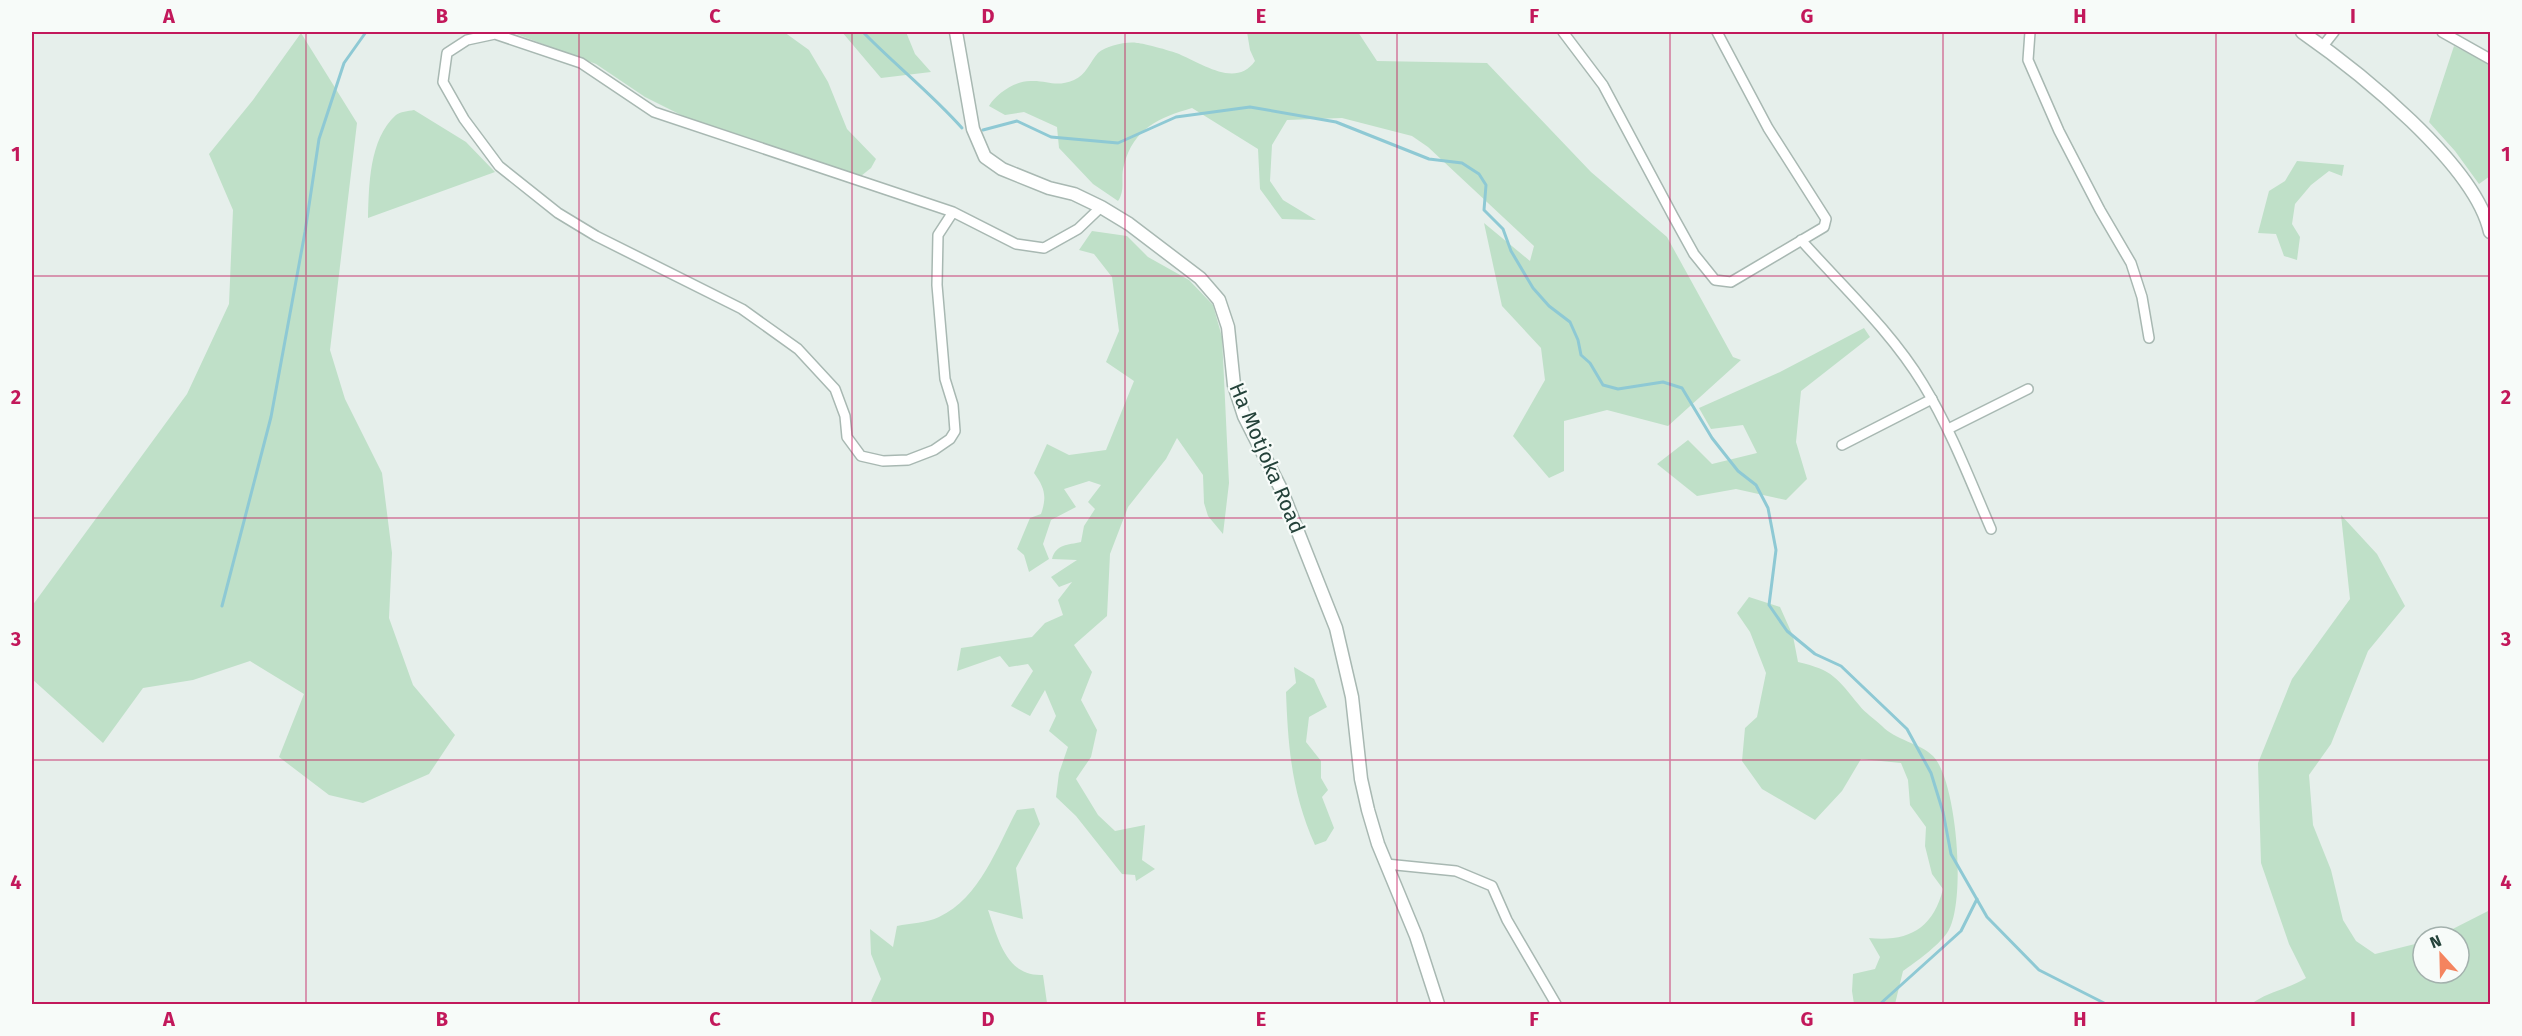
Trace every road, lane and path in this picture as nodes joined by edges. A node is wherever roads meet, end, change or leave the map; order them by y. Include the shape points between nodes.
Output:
1 (956, 32) edge
2 (1563, 32) edge
3 (1717, 32) edge
4 (2030, 32) edge
5 (2302, 32) edge
6 (2334, 32) edge
7 (2442, 32) edge
8 (2322, 46) junction
9 (2490, 59) edge
10 (1101, 207) junction
11 (953, 212) junction
12 (2490, 232) edge
13 (1802, 240) junction
14 (2149, 339) dead end
15 (2028, 389) dead end
16 (1932, 399) junction
17 (1948, 429) junction
18 (1842, 445) dead end
19 (1991, 529) dead end
20 (1386, 864) junction
21 (1438, 1005) edge
22 (1556, 1005) edge

1 - 10 street, Ha Motjoka Road via 973,129 985,157 1002,169
2 - 13 street via 1603,85 1694,254 1714,280 1731,282
3 - 13 street via 1768,128 1826,219 1824,227
4 - 14 street via 2028,60 2064,141 2131,263
5 - 8 street
6 - 8 street
7 - 9 street
8 - 12 street via 2424,134 2459,173
10 - 11 street via 1078,229 1044,249 1016,244
10 - 20 street, Ha Motjoka Road via 1200,278 1219,300 1228,327 1234,385 1244,416 1281,489 1336,628 1352,697 1361,779
11 - 11 street via 654,112 581,63 495,34 467,40 447,53 443,82 464,119 499,166 558,213 742,309 798,349 836,389 847,437 861,456 883,461 908,460 934,450 955,431 945,379 937,285 938,235
13 - 16 street via 1884,333
15 - 17 street
16 - 17 street
16 - 18 street
17 - 19 street
20 - 21 street, Ha Motjoka Road via 1416,936
20 - 22 street via 1456,871 1492,886

